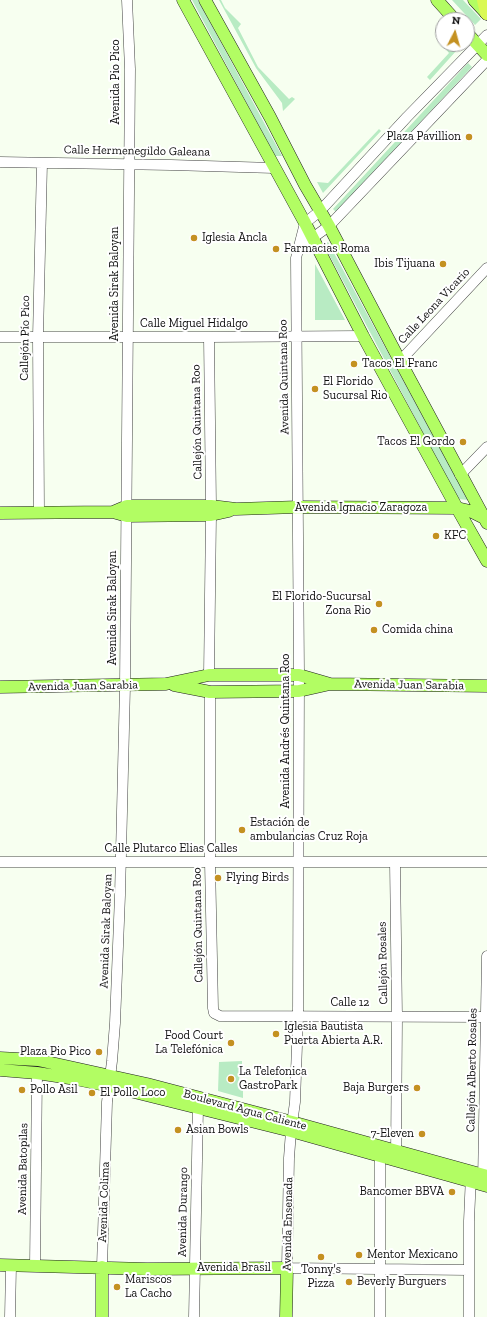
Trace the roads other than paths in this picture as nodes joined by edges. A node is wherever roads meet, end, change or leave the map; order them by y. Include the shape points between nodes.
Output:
1 (127, 0) edge
2 (183, 0) edge
3 (205, 0) edge
4 (437, 0) edge
5 (474, 0) edge
6 (484, 0) edge
7 (448, 12) edge
8 (487, 14) edge
9 (487, 35) edge
10 (475, 41) edge
11 (478, 44) junction
12 (487, 55) edge
13 (487, 60) edge
14 (0, 162) edge
15 (42, 163) junction
16 (129, 164) junction
17 (274, 168) junction
18 (305, 185) junction
19 (320, 211) junction
20 (305, 223) junction
21 (329, 226) junction
22 (313, 238) junction
23 (299, 247) junction
24 (487, 268) edge
25 (297, 336) junction
26 (363, 336) junction
27 (0, 337) edge
28 (38, 337) junction
29 (127, 337) junction
30 (209, 337) junction
31 (400, 361) junction
32 (487, 447) edge
33 (460, 474) junction
34 (298, 507) junction
35 (457, 508) junction
36 (127, 511) junction
37 (211, 511) junction
38 (0, 513) edge
39 (39, 513) junction
40 (486, 521) edge
41 (487, 561) edge
42 (209, 675) junction
43 (299, 675) junction
44 (166, 684) junction
45 (330, 684) junction
46 (125, 686) junction
47 (487, 686) edge
48 (0, 687) edge
49 (299, 691) junction
50 (210, 692) junction
51 (0, 862) edge
52 (121, 862) junction
53 (210, 862) junction
54 (299, 862) junction
55 (395, 862) junction
56 (487, 862) edge
57 (487, 956) edge
58 (214, 1013) joint
59 (298, 1016) junction
60 (397, 1016) junction
61 (487, 1017) edge
62 (0, 1058) edge
63 (0, 1070) edge
64 (38, 1073) junction
65 (110, 1081) junction
66 (198, 1108) junction
67 (291, 1127) junction
68 (380, 1155) junction
69 (396, 1155) junction
70 (471, 1176) junction
71 (485, 1180) edge
72 (6, 1266) edge
73 (36, 1266) junction
74 (102, 1267) junction
75 (195, 1268) junction
76 (287, 1268) junction
77 (381, 1268) junction
78 (469, 1270) junction
79 (10, 1317) edge
80 (102, 1317) edge
81 (194, 1317) edge
82 (286, 1317) edge
83 (380, 1317) edge
84 (469, 1317) edge

1 - 16 street, Avenida Pio Pico via 130,68
2 - 17 main road
3 - 18 main road
4 - 7 main road
5 - 8 main road
6 - 8 highway
9 - 11 street
10 - 11 main road
11 - 12 main road
11 - 19 street via 406,117
13 - 21 street
14 - 15 street, Calle Hermenegildo Galeana
15 - 16 street, Calle Hermenegildo Galeana
15 - 28 street, Callejón Pío Pico
16 - 17 street, Calle Hermenegildo Galeana
16 - 29 street, Avenida Sirak Baloyan
17 - 18 main road via 287,172
17 - 20 main road
18 - 19 main road
19 - 20 street
19 - 21 main road
20 - 22 main road
20 - 23 street, Avenida Quintana Roo
21 - 22 street
21 - 31 main road
22 - 23 street
22 - 26 main road
23 - 25 street, Avenida Quintana Roo via 296,258
24 - 31 street, Calle Leona Vicario
25 - 26 street, Calle Miguel Hidalgo
25 - 30 street, Calle Miguel Hidalgo
25 - 34 street, Avenida Quintana Roo
26 - 35 main road
27 - 28 street, Calle Miguel Hidalgo
28 - 29 street, Calle Miguel Hidalgo
28 - 39 street, Callejón Pío Pico
29 - 30 street, Calle Miguel Hidalgo
29 - 36 street, Avenida Sirak Baloyan
30 - 37 street, Callejón Quintana Roo
31 - 33 main road
32 - 33 street
33 - 40 main road
34 - 35 main road, Avenida Ignacio Zaragoza
34 - 37 main road, Avenida Ignacio Zaragoza
34 - 43 street, Avenida Andrés Quintana Roo
35 - 40 main road, Avenida Ignacio Zaragoza via 470,511
35 - 41 main road
36 - 37 main road, Avenida Ignacio Zaragoza
36 - 39 main road, Avenida Ignacio Zaragoza
36 - 46 street, Avenida Sirak Baloyan
37 - 42 street, Callejón Quintana Roo
38 - 39 main road, Avenida Ignacio Zaragoza
42 - 43 main road, Avenida Juan Sarabia
42 - 44 main road, Avenida Juan Sarabia
43 - 45 main road, Avenida Juan Sarabia
43 - 49 street, Avenida Andrés Quintana Roo
44 - 46 main road, Avenida Juan Sarabia
44 - 50 main road, Avenida Juan Sarabia
45 - 47 main road, Avenida Juan Sarabia
45 - 49 main road, Avenida Juan Sarabia
46 - 48 main road, Avenida Juan Sarabia
46 - 52 street, Avenida Sirak Baloyan
49 - 50 main road, Avenida Juan Sarabia
49 - 54 street, Avenida Andrés Quintana Roo
50 - 53 street, Callejón Quintana Roo
51 - 52 street, Calle Plutarco Elias Calles
52 - 53 street, Calle Plutarco Elias Calles
52 - 65 street, Avenida Sirak Baloyan via 115,1023
53 - 54 street, Calle Plutarco Elias Calles
53 - 58 street, Callejón Quintana Roo
54 - 55 street, Calle Plutarco Elias Calles
54 - 59 street, Avenida Andrés Quintana Roo
55 - 56 street, Calle Plutarco Elias Calles
55 - 60 street, Callejón Rosales
57 - 61 street, Callejón Alberto Rosales
58 - 59 street, Calle 12 via 220,1016
59 - 60 street, Calle 12
59 - 67 street, Avenida Andrés Quintana Roo via 295,1102
60 - 61 street, Calle 12
60 - 69 street, Callejón Rosales
61 - 71 street, Callejón Alberto Rosales
62 - 65 main road, Boulevard Agua Caliente via 38,1060
63 - 64 main road, Boulevard Agua Caliente
64 - 65 main road, Boulevard Agua Caliente
64 - 73 street, Avenida Batopilas
65 - 66 main road, Boulevard Agua Caliente
65 - 67 main road, Boulevard Agua Caliente via 147,1084
65 - 74 street, Avenida Colima
66 - 67 main road, Boulevard Agua Caliente
66 - 75 street, Avenida Durango
67 - 68 main road, Boulevard Agua Caliente
67 - 69 main road, Boulevard Agua Caliente
67 - 76 street, Avenida Ensenada
68 - 69 main road, Boulevard Agua Caliente
68 - 77 street
69 - 70 main road, Boulevard Agua Caliente
70 - 71 main road, Boulevard Agua Caliente
70 - 78 street
72 - 73 main road, Avenida Brasil
72 - 79 street
73 - 74 main road, Avenida Brasil
74 - 75 main road, Avenida Brasil
74 - 80 main road, Avenida Colima
75 - 76 main road, Avenida Brasil
75 - 81 street, Avenida Durango
76 - 77 street, Avenida Brasil
76 - 82 main road, Avenida Ensenada
77 - 78 street, Avenida Brasil
77 - 83 street
78 - 84 street

